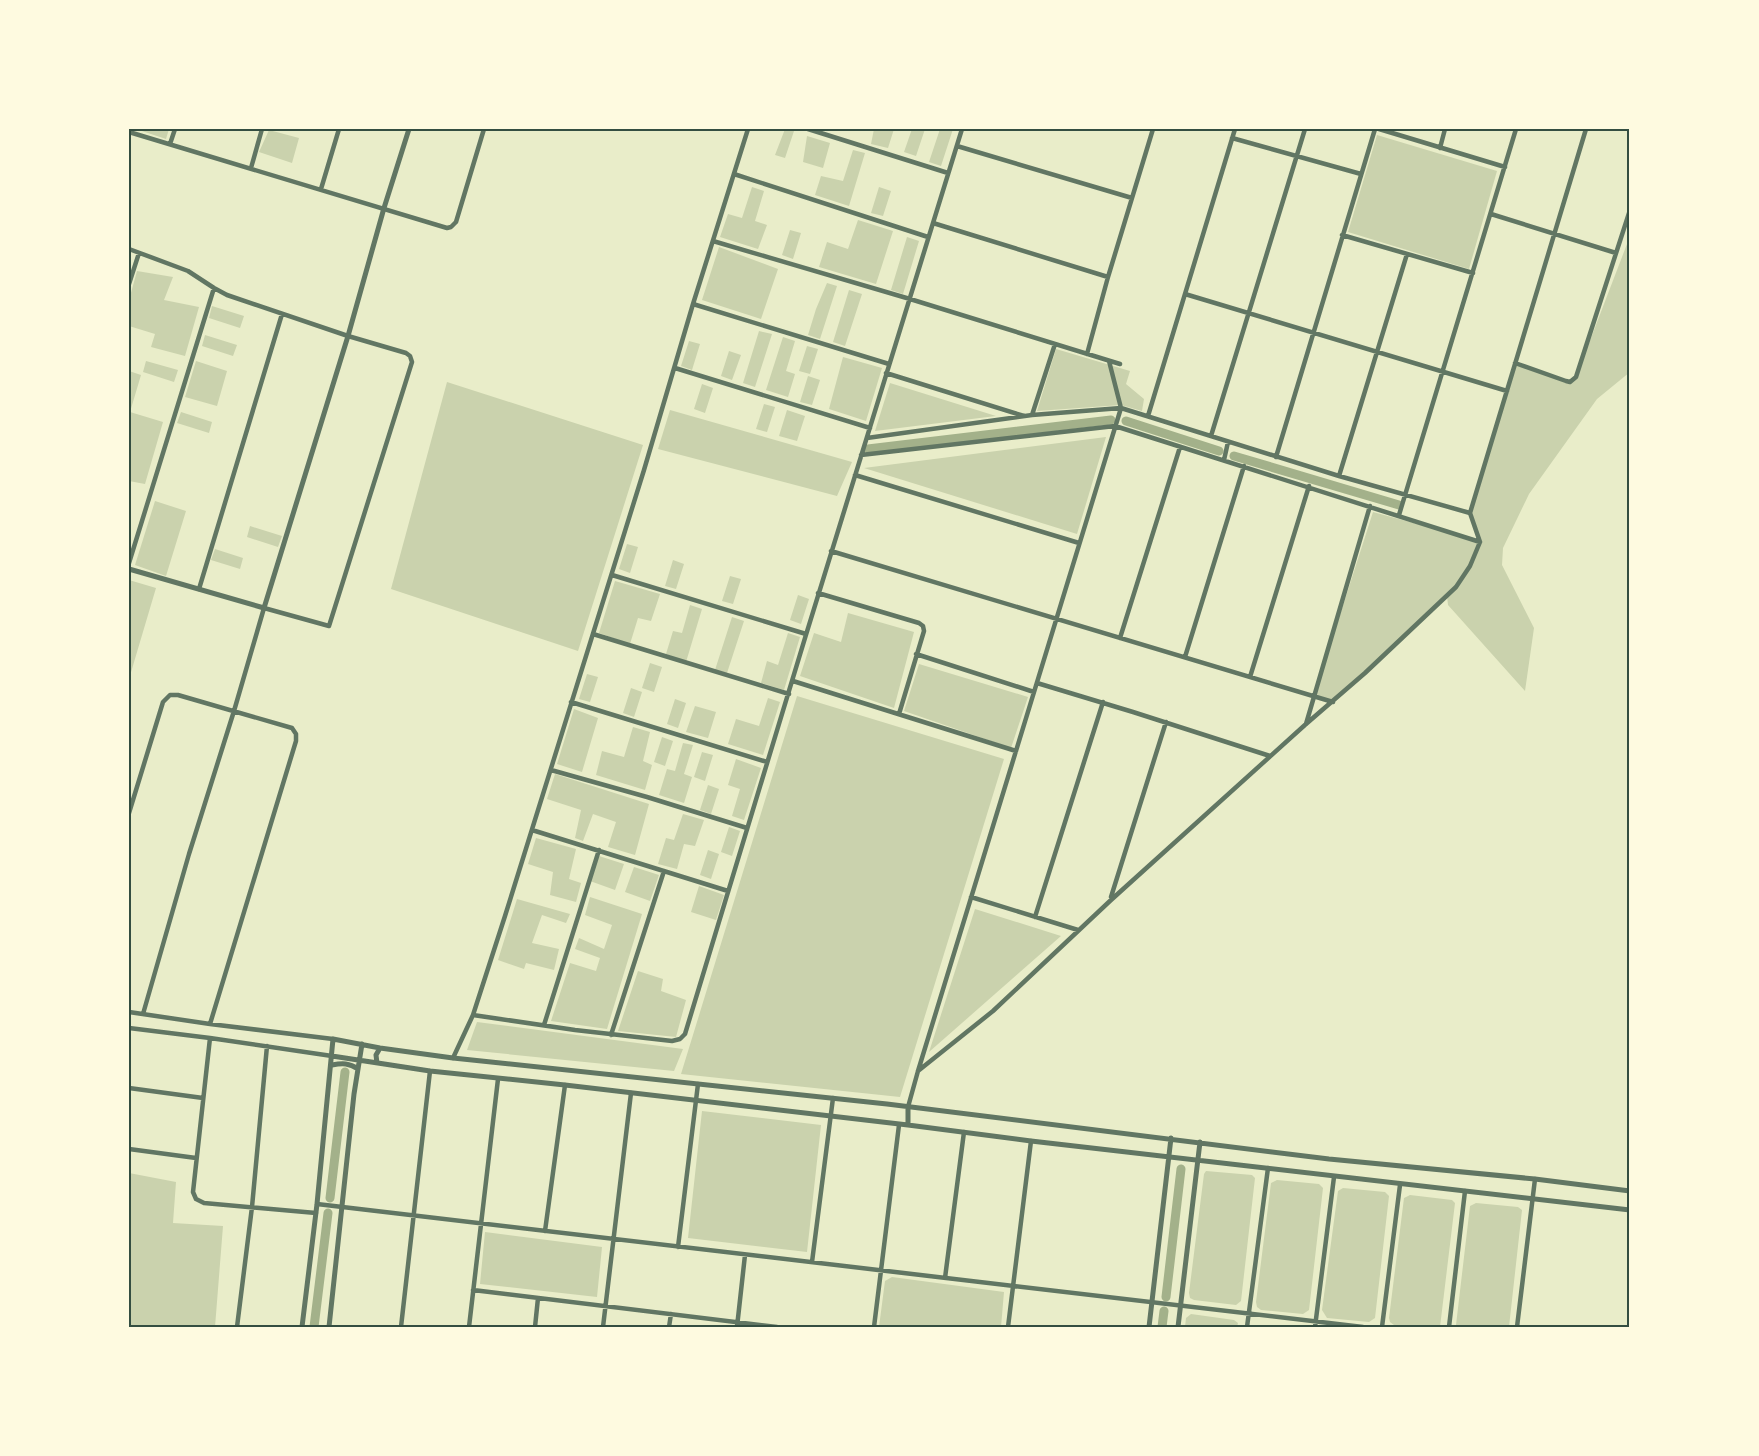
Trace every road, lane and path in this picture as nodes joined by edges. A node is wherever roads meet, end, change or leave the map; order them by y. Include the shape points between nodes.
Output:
1 (175, 129) edge
2 (262, 129) edge
3 (339, 129) edge
4 (409, 129) edge
5 (484, 129) edge
6 (748, 129) edge
7 (808, 129) edge
8 (962, 129) edge
9 (1153, 129) edge
10 (1235, 129) edge
11 (1305, 129) edge
12 (1377, 129) edge
13 (1445, 129) edge
14 (1516, 129) edge
15 (1586, 129) edge
16 (129, 132) edge
17 (1232, 138) junction
18 (170, 144) junction
19 (957, 147) junction
20 (1440, 148) junction
21 (1297, 156) junction
22 (1505, 167) junction
23 (251, 168) junction
24 (948, 173) junction
25 (734, 174) junction
26 (1361, 174) junction
27 (321, 189) junction
28 (1132, 198) junction
29 (384, 208) junction
30 (1630, 210) edge
31 (1491, 214) junction
32 (933, 223) junction
33 (1623, 233) junction
34 (1554, 234) junction
35 (1342, 235) junction
36 (1630, 235) edge
37 (928, 237) junction
38 (713, 241) junction
39 (129, 249) edge
40 (139, 253) junction
41 (1616, 253) junction
42 (1407, 254) junction
43 (1473, 273) junction
44 (1108, 277) junction
45 (129, 284) edge
46 (214, 288) junction
47 (1185, 294) junction
48 (910, 299) junction
49 (693, 304) junction
50 (1249, 313) junction
51 (282, 314) junction
52 (1313, 332) junction
53 (348, 336) junction
54 (1054, 344) junction
55 (1377, 352) junction
56 (1087, 354) junction
57 (1108, 361) junction
58 (1515, 363) junction
59 (889, 364) junction
60 (1120, 364) dead end
61 (675, 368) junction
62 (1443, 371) junction
63 (886, 374) junction
64 (1507, 391) junction
65 (1121, 408) junction
66 (1029, 416) junction
67 (1148, 416) junction
68 (1115, 426) junction
69 (870, 428) junction
70 (1211, 436) junction
71 (867, 438) junction
72 (1228, 442) junction
73 (1180, 447) junction
74 (861, 455) junction
75 (1276, 456) junction
76 (1224, 460) junction
77 (1244, 466) junction
78 (855, 475) junction
79 (1339, 477) junction
80 (1309, 486) junction
81 (1405, 495) junction
82 (1370, 506) junction
83 (1470, 513) junction
84 (1399, 515) junction
85 (1480, 542) junction
86 (1079, 543) junction
87 (831, 552) junction
88 (129, 563) edge
89 (129, 569) edge
90 (612, 575) junction
91 (199, 589) junction
92 (818, 593) junction
93 (264, 608) junction
94 (1056, 619) junction
95 (593, 634) junction
96 (807, 634) junction
97 (1120, 638) junction
98 (916, 654) junction
99 (1185, 657) junction
100 (1250, 677) junction
101 (793, 681) junction
102 (1036, 683) junction
103 (1034, 692) junction
104 (789, 694) junction
105 (1314, 696) junction
106 (571, 702) junction
107 (1102, 702) junction
108 (1333, 702) junction
109 (234, 711) junction
110 (899, 714) junction
111 (1166, 722) junction
112 (1306, 724) junction
113 (1016, 751) junction
114 (1270, 756) junction
115 (767, 762) junction
116 (551, 770) junction
117 (129, 813) edge
118 (747, 828) junction
119 (532, 830) junction
120 (599, 850) junction
121 (664, 871) junction
122 (728, 891) junction
123 (971, 897) junction
124 (1111, 900) junction
125 (1035, 916) junction
126 (1078, 930) junction
127 (129, 1012) edge
128 (143, 1014) junction
129 (473, 1015) junction
130 (210, 1024) junction
131 (544, 1025) junction
132 (129, 1028) edge
133 (611, 1035) junction
134 (210, 1038) junction
135 (333, 1039) junction
136 (362, 1044) junction
137 (267, 1046) junction
138 (380, 1048) junction
139 (332, 1056) junction
140 (453, 1058) junction
141 (360, 1061) junction
142 (377, 1063) junction
143 (332, 1065) junction
144 (358, 1069) junction
145 (430, 1071) junction
146 (918, 1071) junction
147 (498, 1079) junction
148 (698, 1084) junction
149 (565, 1085) junction
150 (129, 1088) edge
151 (631, 1093) junction
152 (203, 1098) junction
153 (833, 1098) junction
154 (696, 1100) junction
155 (908, 1107) junction
156 (831, 1116) junction
157 (898, 1125) junction
158 (908, 1125) junction
159 (964, 1132) junction
160 (1171, 1138) junction
161 (1031, 1141) junction
162 (1200, 1142) junction
163 (129, 1149) edge
164 (1169, 1157) junction
165 (196, 1158) junction
166 (1198, 1160) junction
167 (1268, 1168) junction
168 (1334, 1177) junction
169 (1535, 1179) junction
170 (1400, 1185) junction
171 (1465, 1191) junction
172 (1630, 1191) edge
173 (1532, 1199) junction
174 (317, 1204) junction
175 (252, 1207) junction
176 (343, 1207) junction
177 (1630, 1210) edge
178 (316, 1213) junction
179 (413, 1216) junction
180 (481, 1224) junction
181 (545, 1231) junction
182 (613, 1239) junction
183 (678, 1247) junction
184 (745, 1255) junction
185 (812, 1262) junction
186 (881, 1271) junction
187 (945, 1278) junction
188 (1013, 1286) junction
189 (472, 1290) junction
190 (538, 1298) junction
191 (1152, 1303) junction
192 (1180, 1305) junction
193 (605, 1306) junction
194 (671, 1314) junction
195 (1249, 1314) junction
196 (1315, 1324) edge
197 (737, 1325) edge
198 (237, 1327) edge
199 (302, 1327) edge
200 (329, 1327) edge
201 (401, 1327) edge
202 (469, 1327) edge
203 (534, 1327) edge
204 (603, 1327) edge
205 (669, 1327) edge
206 (777, 1327) edge
207 (874, 1327) edge
208 (1008, 1327) edge
209 (1149, 1327) edge
210 (1178, 1327) edge
211 (1247, 1327) edge
212 (1363, 1327) edge
213 (1383, 1327) edge
214 (1449, 1327) edge
215 (1517, 1327) edge

1 - 18 street
2 - 23 street
3 - 27 street
4 - 29 street
5 - 29 street via 456,222 451,227
6 - 25 street
7 - 24 street
8 - 19 street
9 - 28 street
10 - 17 street
11 - 21 street
12 - 20 street
12 - 26 street
13 - 20 street
14 - 22 street
15 - 34 street
16 - 18 street
17 - 21 street
17 - 47 street
18 - 23 street
19 - 24 street
19 - 28 street
20 - 22 street
21 - 26 street
21 - 50 street
22 - 31 street
23 - 27 street
24 - 32 street
25 - 37 street
25 - 38 street
26 - 35 street
27 - 29 street
28 - 44 street
29 - 53 street
30 - 33 street
31 - 34 street
31 - 43 street
32 - 37 street
32 - 44 street
33 - 36 street
33 - 41 street
34 - 41 street
34 - 58 street
35 - 42 street
35 - 52 street
37 - 48 street
38 - 48 street
38 - 49 street
39 - 40 street
40 - 45 street
40 - 46 street via 188,271
41 - 58 street via 1576,377 1570,382
42 - 43 street
42 - 55 street
43 - 62 street
44 - 56 street
46 - 51 street
46 - 88 street
47 - 50 street
47 - 67 street
48 - 54 street
48 - 59 street
49 - 59 street
49 - 61 street
50 - 52 street
50 - 70 street
51 - 53 street
51 - 91 street
52 - 55 street
52 - 75 street
53 - 93 street
53 - 93 street via 406,353 412,359 411,367 329,626
54 - 56 street
54 - 66 street
55 - 62 street
55 - 79 street
56 - 57 street
57 - 60 street
57 - 65 street
58 - 64 street
59 - 63 street
61 - 69 street
61 - 90 street
62 - 64 street
62 - 81 street
63 - 66 street
63 - 69 street
64 - 83 street
65 - 66 street
65 - 67 street
65 - 68 street
66 - 71 street
67 - 70 street
68 - 73 street
68 - 74 street
68 - 86 street
69 - 71 street
70 - 72 street
71 - 74 street
72 - 75 street
72 - 76 street
73 - 76 street
73 - 97 street
74 - 78 street
75 - 79 street
76 - 77 street
77 - 80 street
77 - 99 street
78 - 86 street
78 - 87 street
79 - 81 street
80 - 82 street
80 - 100 street
81 - 83 street
81 - 84 street
82 - 84 street
82 - 105 street
83 - 85 street
84 - 85 street
85 - 108 street via 1456,587
86 - 94 street
87 - 92 street
87 - 94 street
89 - 91 street
90 - 95 street
90 - 96 street
91 - 93 street
92 - 96 street
92 - 98 street via 921,624 924,631
93 - 109 street
94 - 97 street
94 - 102 street
95 - 104 street
95 - 106 street
96 - 101 street
97 - 99 street
98 - 103 street
98 - 110 street
99 - 100 street
100 - 105 street
101 - 104 street
101 - 110 street
102 - 103 street
102 - 107 street
103 - 113 street
104 - 115 street
105 - 108 street
105 - 112 street
106 - 115 street
106 - 116 street
107 - 111 street
107 - 125 street
108 - 112 street
109 - 117 street via 175,694 167,697
109 - 128 street
109 - 130 street via 292,728 296,741
110 - 113 street
111 - 114 street
111 - 124 street
112 - 114 street
113 - 123 street
114 - 124 street
115 - 118 street
116 - 118 street
116 - 119 street
118 - 122 street
119 - 120 street
119 - 129 street
120 - 121 street
120 - 131 street
121 - 122 street
121 - 133 street
122 - 133 street via 686,1034 672,1041
123 - 125 street
123 - 146 street
124 - 126 street
125 - 126 street
126 - 146 street via 993,1011
127 - 128 street
128 - 130 street
129 - 131 street
129 - 140 street
130 - 135 street
131 - 133 street
132 - 134 street
134 - 137 street
134 - 152 street
135 - 136 street
135 - 139 street
136 - 138 street
136 - 141 street
137 - 139 street
137 - 175 street
138 - 140 street
138 - 142 street
139 - 141 street
139 - 143 street
140 - 148 street
141 - 142 street
141 - 144 street
142 - 145 street
143 - 144 street via 344,1063
143 - 174 street
144 - 176 street
145 - 147 street
145 - 179 street
146 - 155 street
147 - 149 street
147 - 180 street
148 - 153 street
148 - 154 street
149 - 151 street
149 - 181 street
150 - 152 street
151 - 154 street
151 - 182 street
152 - 165 street
153 - 155 street
153 - 156 street
154 - 156 street
154 - 183 street
155 - 158 street
155 - 160 street
156 - 157 street
156 - 185 street
157 - 158 street
157 - 186 street
158 - 159 street
159 - 161 street
159 - 187 street
160 - 162 street
160 - 164 street
161 - 164 street
161 - 188 street
162 - 166 street
162 - 169 street
163 - 165 street
164 - 166 street
164 - 191 street
165 - 175 street via 196,1199
166 - 167 street
166 - 192 street
167 - 168 street
167 - 195 street
168 - 170 street
168 - 196 street
169 - 172 street
169 - 173 street
170 - 171 street
170 - 213 street
171 - 173 street
171 - 214 street
173 - 177 street
173 - 215 street
174 - 176 street
174 - 178 street
175 - 178 street
175 - 198 street
176 - 179 street
176 - 200 street
178 - 199 street
179 - 180 street
179 - 201 street
180 - 181 street
180 - 189 street
181 - 182 street
182 - 183 street
182 - 193 street
183 - 184 street
184 - 185 street
184 - 197 street
185 - 186 street
186 - 187 street
186 - 207 street
187 - 188 street
188 - 191 street
188 - 208 street
189 - 190 street
189 - 202 street
190 - 193 street
190 - 203 street
191 - 192 street
191 - 209 street
192 - 195 street
192 - 210 street
193 - 194 street
193 - 204 street
194 - 197 street
194 - 205 street
195 - 196 street
195 - 211 street
196 - 212 street
197 - 206 street

